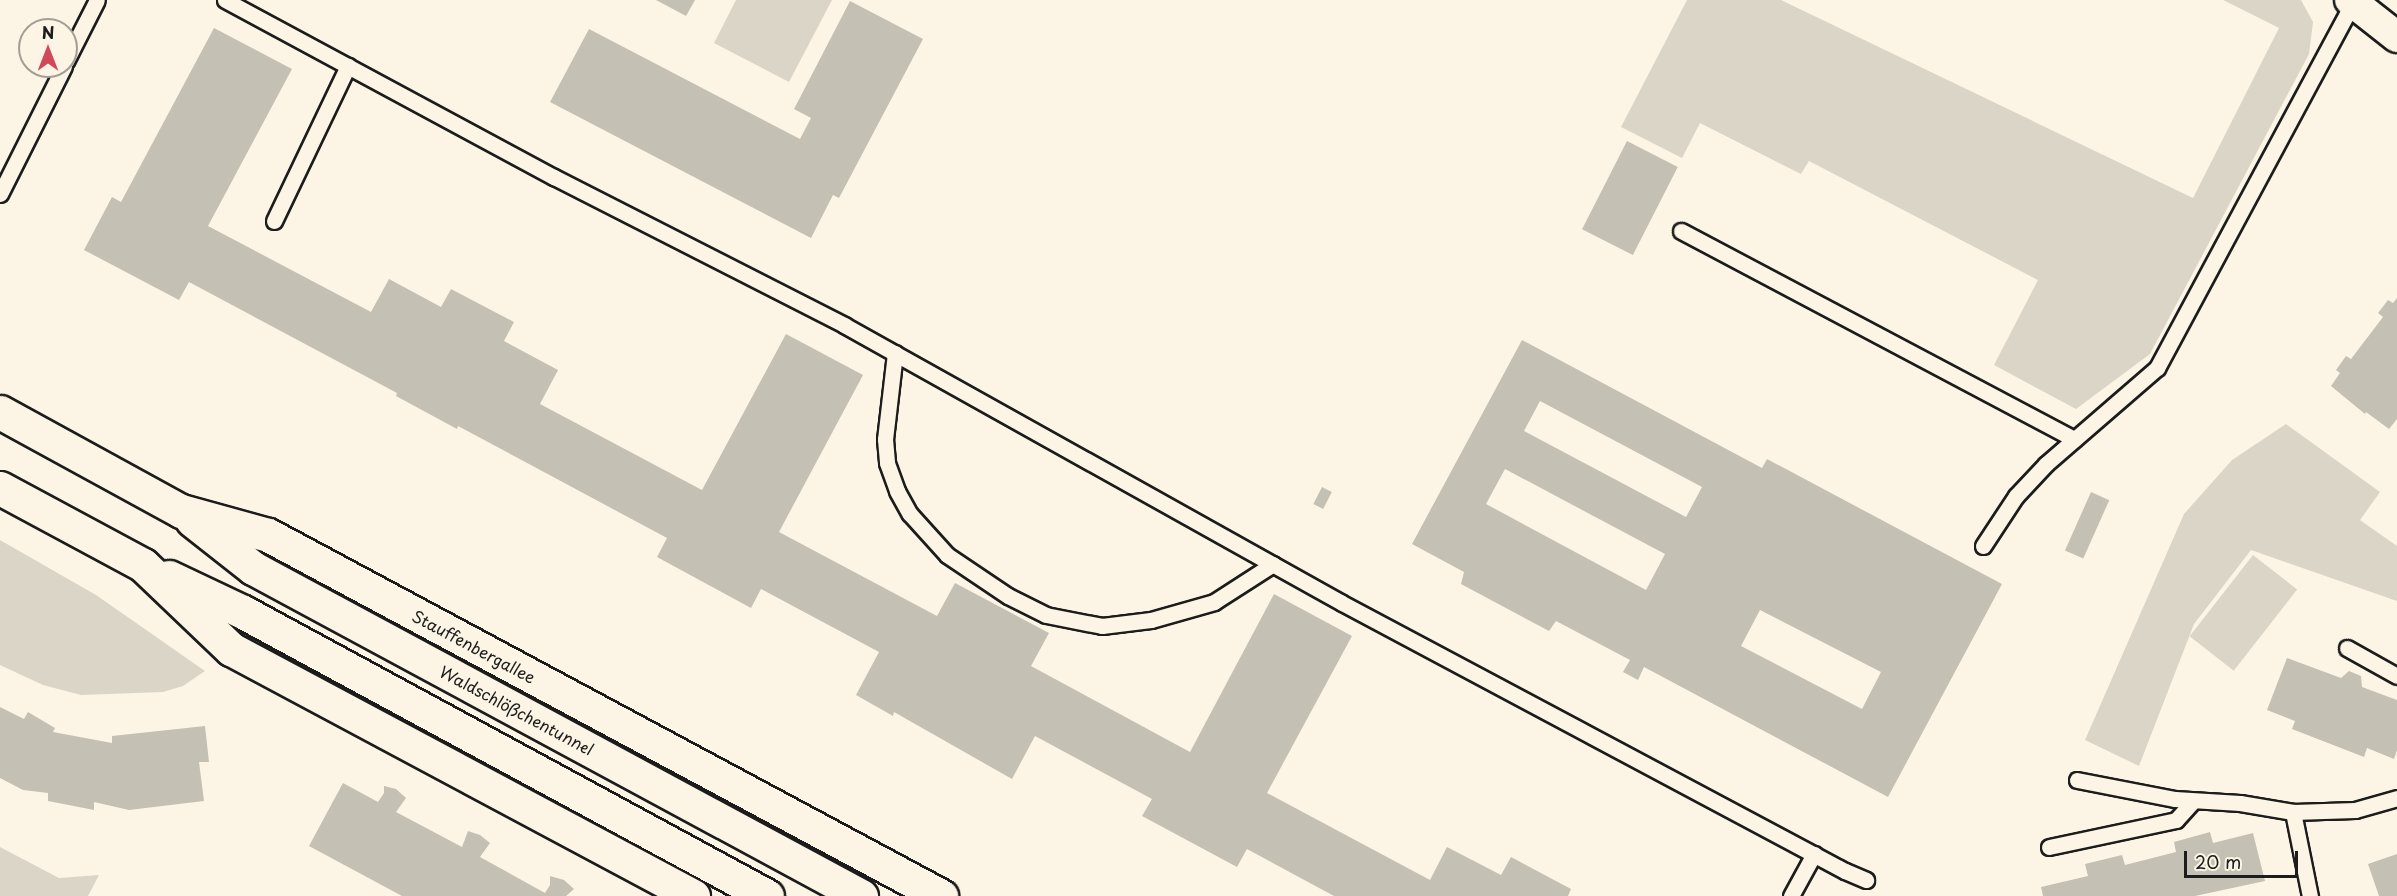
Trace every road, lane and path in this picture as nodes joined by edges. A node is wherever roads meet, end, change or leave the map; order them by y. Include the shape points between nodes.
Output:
1 (96, 0) edge
2 (225, 0) edge
3 (2352, 1) edge
4 (78, 37) edge
5 (2397, 38) edge
6 (348, 66) junction
7 (58, 78) edge
8 (0, 194) edge
9 (274, 221) dead end
10 (1681, 231) dead end
11 (895, 353) junction
12 (0, 412) edge
13 (2074, 440) junction
14 (0, 488) edge
15 (181, 511) junction
16 (1983, 546) dead end
17 (1273, 564) junction
18 (142, 565) junction
19 (2347, 648) dead end
20 (2397, 676) edge
21 (2077, 780) dead end
22 (2397, 798) edge
23 (2193, 801) junction
24 (2293, 812) junction
25 (2049, 847) dead end
26 (1814, 854) junction
27 (1866, 880) dead end
28 (693, 896) edge
29 (767, 896) edge
30 (861, 896) edge
31 (941, 896) edge
32 (1791, 896) edge
33 (2310, 896) edge

1 - 4 lane
2 - 6 lane
3 - 5 street
3 - 13 lane via 2157,368
6 - 9 lane
6 - 11 lane
7 - 8 lane
10 - 13 lane
11 - 17 lane
11 - 17 lane via 885,439 886,464 897,490 910,514 947,555 1008,596 1046,615 1102,626 1141,622 1214,602
12 - 15 main road, Stauffenbergallee
13 - 16 lane via 2016,496
14 - 18 main road
15 - 30 main road, Waldschlößchentunnel via 253,568
15 - 31 main road, Stauffenbergallee via 268,535
17 - 26 lane
18 - 28 main road via 231,650
18 - 29 main road via 253,618
19 - 20 lane
21 - 23 lane
22 - 24 lane via 2355,810
23 - 24 lane via 2240,803
23 - 25 lane via 2176,820
24 - 33 lane
26 - 27 lane
26 - 32 lane

